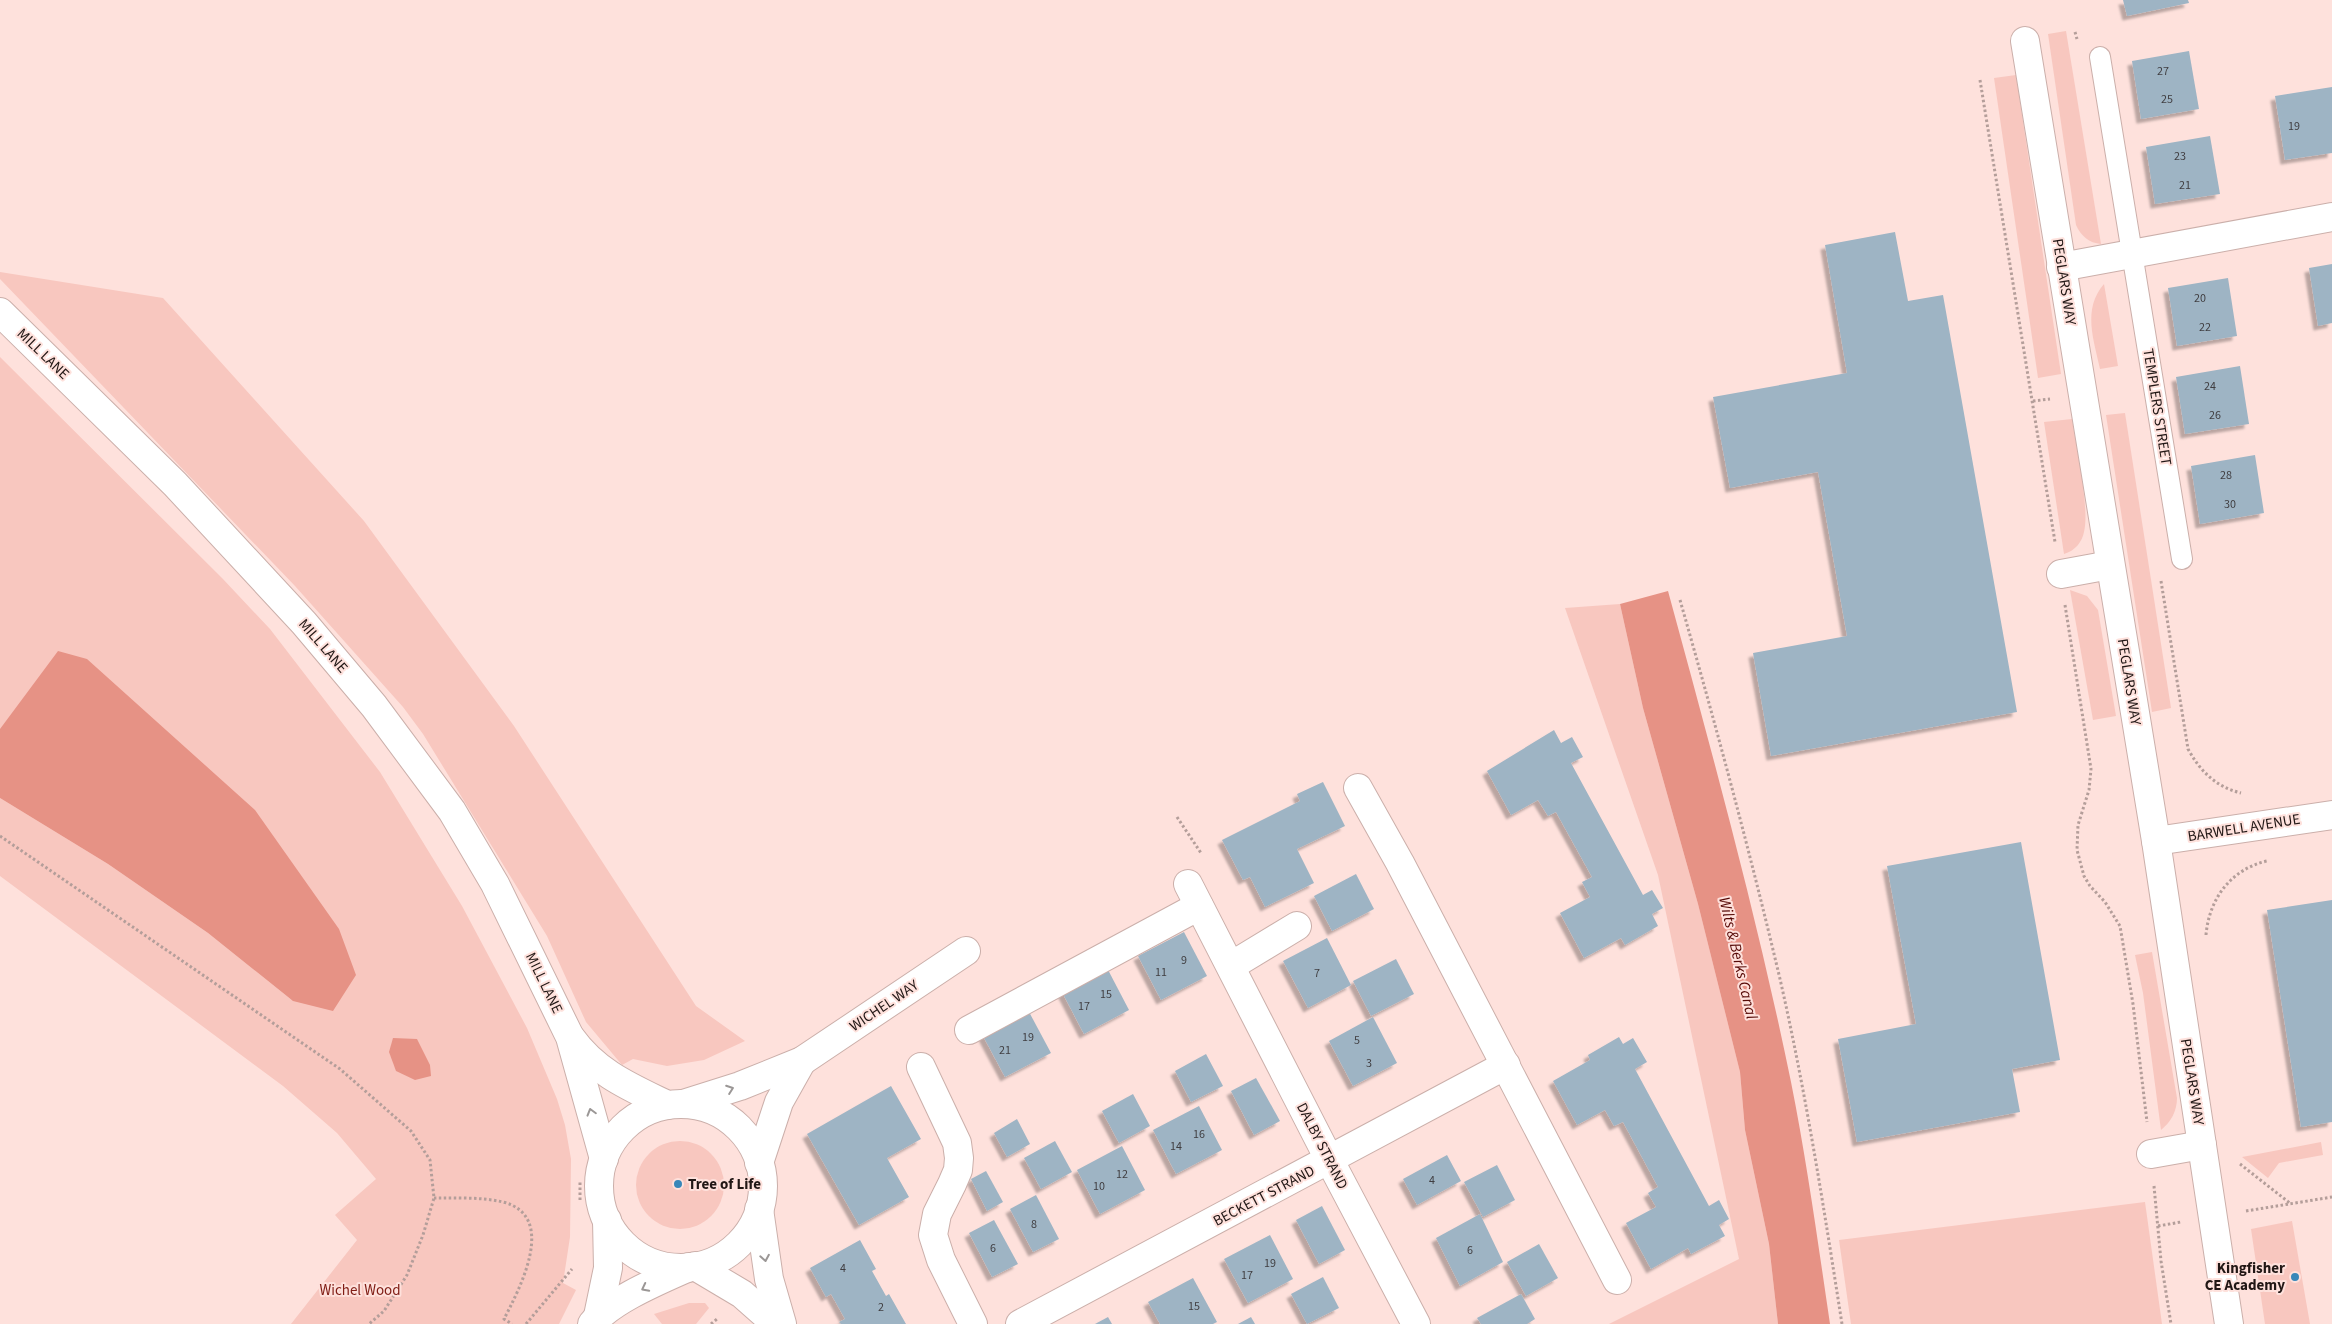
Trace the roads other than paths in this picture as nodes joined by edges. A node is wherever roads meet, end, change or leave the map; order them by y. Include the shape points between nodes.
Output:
1 (2025, 41) dead end
2 (2100, 57) dead end
3 (2332, 217) edge
4 (2132, 255) junction
5 (2061, 267) junction
6 (0, 312) edge
7 (2182, 559) dead end
8 (2110, 565) junction
9 (2061, 574) road end
10 (1358, 788) dead end
11 (2332, 815) edge
12 (2156, 841) junction
13 (1297, 926) dead end
14 (966, 951) dead end
15 (1231, 966) junction
16 (969, 1030) dead end
17 (570, 1037) junction
18 (802, 1061) junction
19 (1506, 1065) junction
20 (921, 1067) dead end
21 (675, 1104) junction
22 (2202, 1145) junction
23 (2151, 1154) road end
24 (604, 1159) junction
25 (1330, 1161) junction
26 (759, 1163) junction
27 (759, 1209) junction
28 (607, 1220) junction
29 (692, 1266) junction
30 (1617, 1280) dead end
31 (595, 1320) edge
32 (776, 1324) edge
33 (782, 1324) edge
34 (973, 1324) edge
35 (1020, 1324) edge
36 (1416, 1324) edge
37 (2229, 1324) edge

1 - 5 street, PEGLARS WAY
2 - 4 lane, TEMPLERS STREET
3 - 4 street
4 - 5 street
4 - 7 lane, TEMPLERS STREET
5 - 8 street, PEGLARS WAY
6 - 17 street, MILL LANE via 175,484 304,623 374,706 452,811 529,951
8 - 9 street
8 - 12 street, PEGLARS WAY
10 - 19 street
11 - 12 street, BARWELL AVENUE
12 - 22 street, PEGLARS WAY
13 - 15 street
14 - 18 street, WICHEL WAY
15 - 16 street, DALBY STRAND via 1194,895
15 - 25 street, DALBY STRAND
17 - 21 street, MILL LANE via 580,1051 610,1077
24 -> 17 street, MILL LANE
21 -> 18 street, WICHEL WAY via 731,1089
18 - 26 street, WICHEL WAY via 779,1102
19 - 25 street, BECKETT STRAND
19 - 30 street
20 - 34 street via 957,1143 959,1158 958,1170 937,1214 933,1235 941,1260
21 - 24 street, MILL LANE via 646,1112 628,1124 613,1140
21 - 26 street, MILL LANE via 709,1108 731,1121 749,1140
22 - 23 street
22 - 37 street, PEGLARS WAY
24 - 28 street, MILL LANE via 600,1190
25 - 35 street, BECKETT STRAND
25 - 36 street, DALBY STRAND
26 - 27 street, MILL LANE via 763,1186
27 - 29 street, MILL LANE via 749,1231 733,1249 713,1261
27 -> 33 street, MILL LANE via 769,1279
28 - 29 street, MILL LANE via 619,1239 645,1259 666,1266
28 - 31 street via 608,1268
29 -> 31 street via 638,1292
29 - 32 street, MILL LANE via 742,1294

